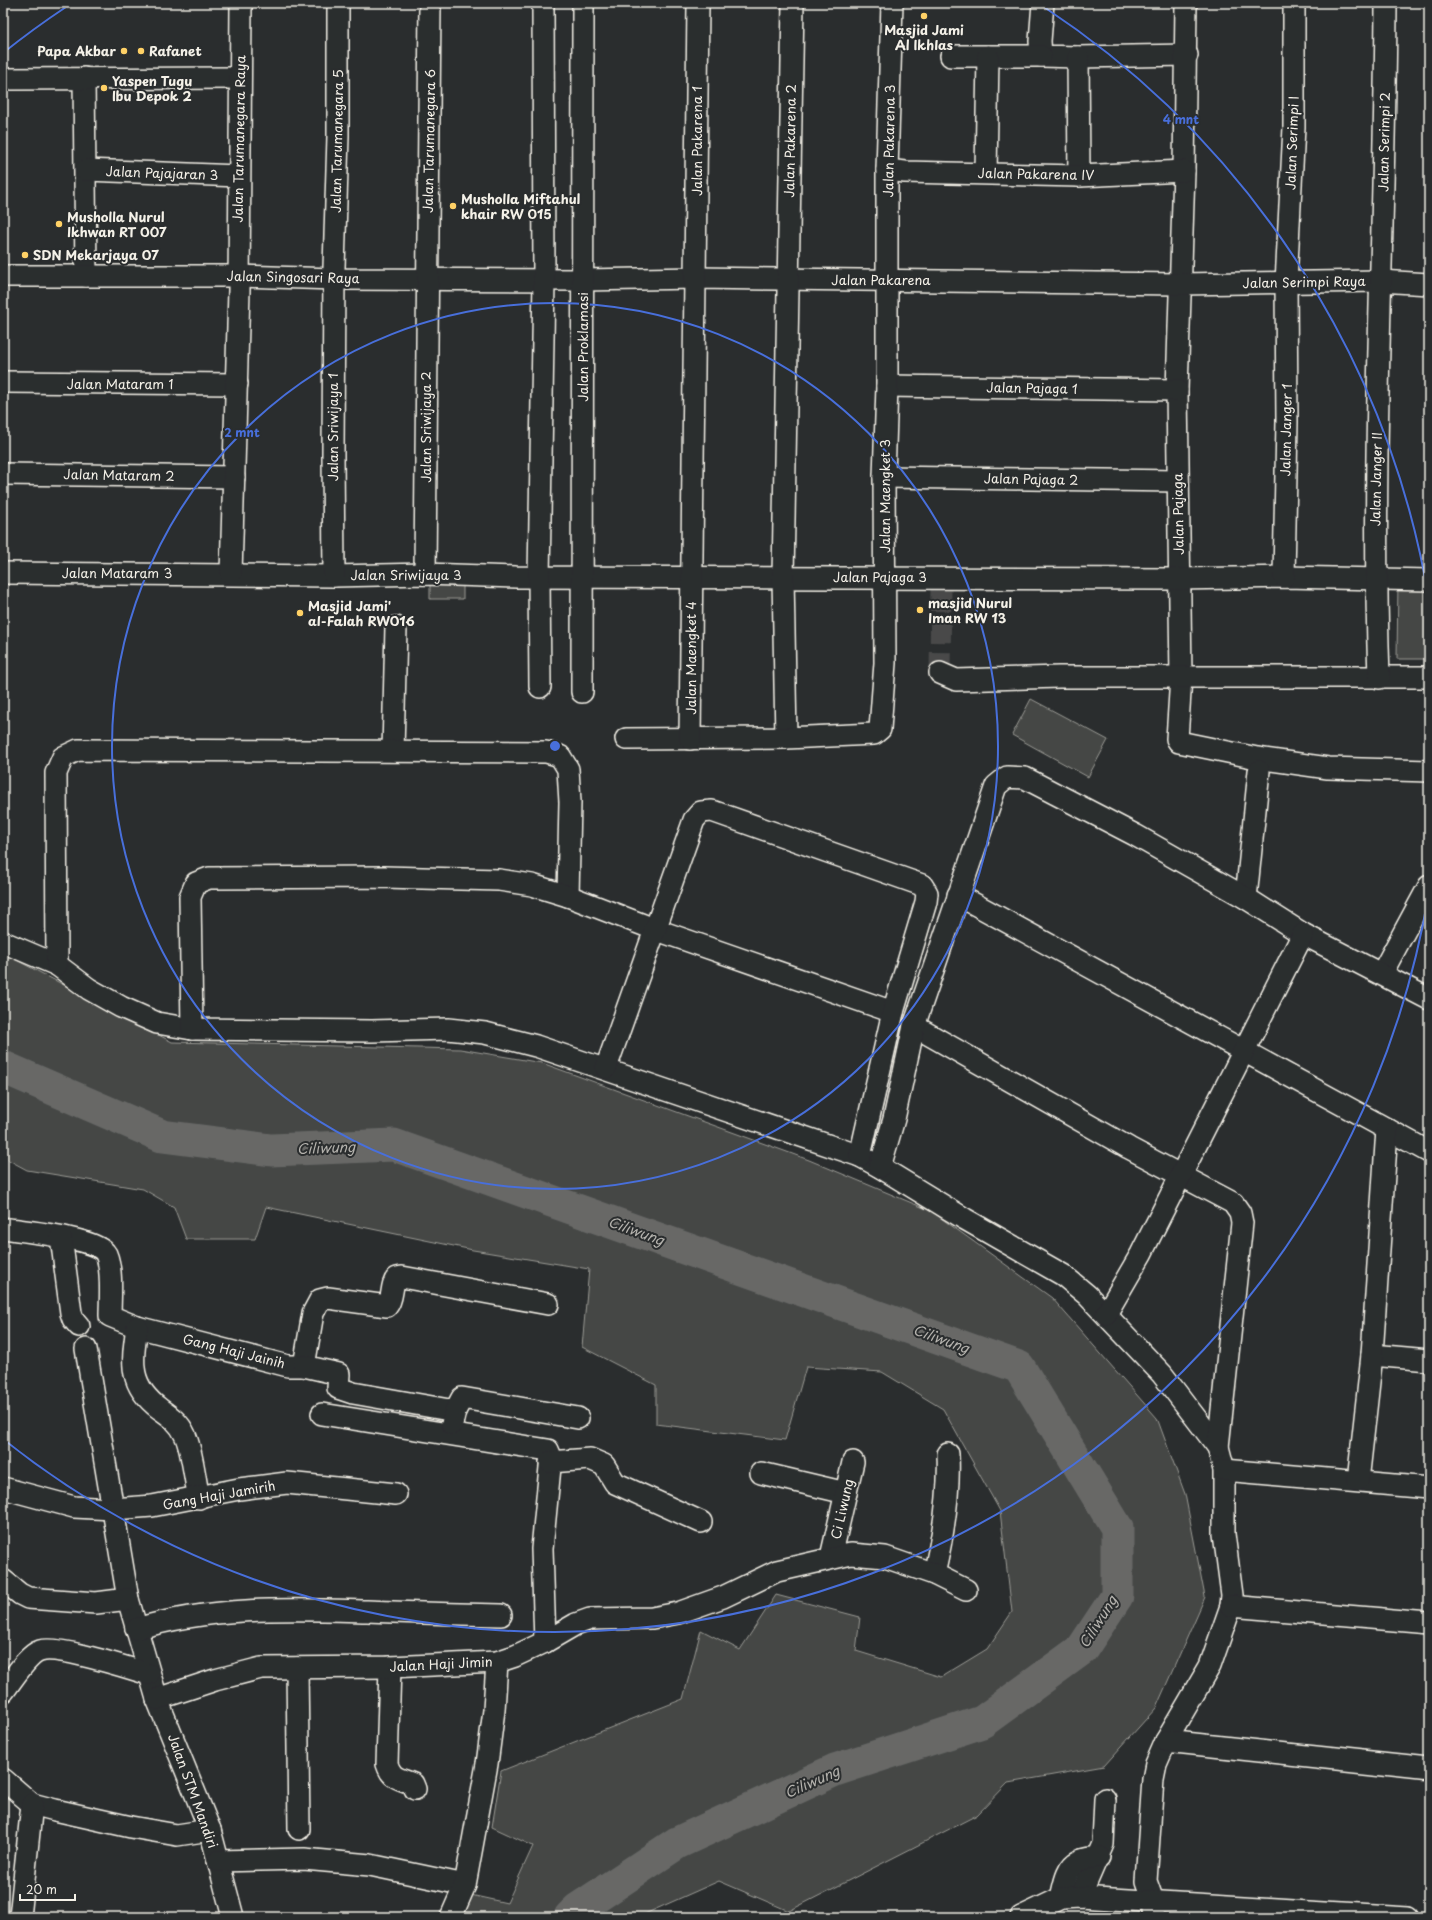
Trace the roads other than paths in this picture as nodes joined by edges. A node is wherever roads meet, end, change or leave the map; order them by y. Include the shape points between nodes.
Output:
1 (241, 3) edge
2 (338, 3) edge
3 (430, 3) edge
4 (543, 3) edge
5 (583, 3) edge
6 (698, 3) edge
7 (793, 3) edge
8 (892, 3) edge
9 (1043, 3) edge
10 (1186, 3) edge
11 (1294, 3) edge
12 (1386, 3) edge
13 (1187, 55) junction
14 (950, 56) dead end
15 (988, 56) junction
16 (1041, 56) junction
17 (1078, 57) junction
18 (84, 78) junction
19 (240, 78) junction
20 (3, 79) edge
21 (86, 170) junction
22 (887, 170) junction
23 (1184, 171) junction
24 (986, 173) junction
25 (239, 176) junction
26 (1079, 176) junction
27 (3, 276) edge
28 (86, 276) junction
29 (239, 276) junction
30 (696, 278) junction
31 (334, 279) junction
32 (427, 279) junction
33 (544, 280) junction
34 (583, 280) junction
35 (788, 280) junction
36 (888, 280) junction
37 (1380, 281) junction
38 (1286, 283) junction
39 (1180, 284) junction
40 (1429, 284) edge
41 (3, 382) edge
42 (237, 384) junction
43 (887, 386) junction
44 (1177, 390) junction
45 (3, 474) edge
46 (234, 477) junction
47 (884, 477) junction
48 (1178, 481) junction
49 (3, 573) edge
50 (231, 574) junction
51 (426, 574) junction
52 (334, 576) junction
53 (581, 576) junction
54 (539, 577) junction
55 (691, 577) junction
56 (783, 577) junction
57 (886, 577) junction
58 (1284, 577) junction
59 (1179, 579) junction
60 (1375, 579) junction
61 (1429, 580) edge
62 (396, 627) dead end
63 (940, 673) dead end
64 (1181, 677) junction
65 (1429, 677) edge
66 (1379, 678) junction
67 (540, 687) dead end
68 (582, 692) dead end
69 (786, 738) junction
70 (626, 739) dead end
71 (690, 739) junction
72 (393, 751) junction
73 (1259, 771) dead end
74 (1429, 771) edge
75 (1429, 886) edge
76 (958, 895) junction
77 (568, 896) junction
78 (1246, 898) junction
79 (654, 929) junction
80 (1303, 934) junction
81 (3, 942) edge
82 (57, 965) junction
83 (1382, 974) junction
84 (1429, 999) edge
85 (893, 1012) junction
86 (914, 1026) junction
87 (192, 1029) junction
88 (1244, 1050) junction
89 (606, 1068) junction
90 (1387, 1129) junction
91 (1429, 1152) edge
92 (860, 1156) junction
93 (880, 1167) junction
94 (1181, 1176) junction
95 (3, 1228) edge
96 (61, 1237) junction
97 (548, 1304) dead end
98 (1106, 1314) junction
99 (79, 1326) dead end
100 (137, 1327) junction
101 (86, 1349) dead end
102 (1372, 1355) junction
103 (1429, 1360) edge
104 (304, 1366) junction
105 (455, 1411) junction
106 (322, 1414) dead end
107 (578, 1418) dead end
108 (450, 1434) junction
109 (1218, 1447) junction
110 (948, 1454) dead end
111 (550, 1462) junction
112 (854, 1462) dead end
113 (1224, 1470) junction
114 (761, 1474) dead end
115 (1358, 1481) junction
116 (3, 1488) edge
117 (1429, 1488) edge
118 (846, 1493) junction
119 (396, 1494) dead end
120 (199, 1498) junction
121 (113, 1509) junction
122 (701, 1522) dead end
123 (831, 1557) junction
124 (934, 1574) junction
125 (3, 1580) edge
126 (966, 1590) dead end
127 (128, 1599) junction
128 (1231, 1606) junction
129 (501, 1615) dead end
130 (1429, 1623) edge
131 (136, 1629) junction
132 (545, 1642) junction
133 (497, 1662) junction
134 (390, 1667) junction
135 (298, 1668) junction
136 (148, 1671) junction
137 (3, 1692) edge
138 (157, 1698) junction
139 (1166, 1742) junction
140 (1429, 1769) edge
141 (3, 1779) edge
142 (415, 1788) dead end
143 (1105, 1799) dead end
144 (32, 1804) junction
145 (299, 1829) dead end
146 (210, 1830) junction
147 (218, 1861) junction
148 (465, 1885) junction
149 (1070, 1898) junction
150 (1144, 1909) edge
151 (20, 1917) edge
152 (233, 1917) edge
153 (451, 1917) edge
154 (1021, 1917) edge
155 (1407, 1917) edge

1 - 19 street, Jalan Tarumanegara Raya
2 - 31 street, Jalan Tarumanegara 5
3 - 32 street, Jalan Tarumanegara 6
4 - 33 street
5 - 34 street, Jalan Proklamasi
6 - 30 street, Jalan Pakarena 1
7 - 35 street, Jalan Pakarena 2
8 - 22 street, Jalan Pakarena 3
9 - 16 street
10 - 13 street, Jalan Pajaga
11 - 38 street, Jalan Serimpi I via 1294,127
12 - 37 street, Jalan Serimpi 2
13 - 17 street
13 - 23 street, Jalan Pajaga
14 - 15 street
15 - 16 street
15 - 24 street
16 - 17 street
17 - 26 street
18 - 19 street
18 - 20 street
18 - 21 street
19 - 25 street, Jalan Tarumanegara Raya
21 - 25 street, Jalan Pajajaran 3
21 - 28 street
22 - 24 street, Jalan Pakarena IV
22 - 36 street, Jalan Pakarena 3
23 - 26 street, Jalan Pakarena IV
23 - 39 street, Jalan Pajaga
24 - 26 street, Jalan Pakarena IV
25 - 29 street, Jalan Tarumanegara Raya
27 - 28 street, Jalan Singosari Raya
28 - 29 street, Jalan Singosari Raya
29 - 31 street, Jalan Singosari Raya
29 - 42 street, Jalan Tarumanegara Raya
30 - 34 street, Jalan Pakarena
30 - 35 street, Jalan Pakarena
30 - 55 street, Jalan Pakarena 1
31 - 32 street, Jalan Singosari Raya
31 - 52 street, Jalan Sriwijaya 1
32 - 33 street, Jalan Singosari Raya
32 - 51 street, Jalan Sriwijaya 2
33 - 34 street, Jalan Singosari Raya
33 - 54 street
34 - 53 street, Jalan Proklamasi
35 - 36 street, Jalan Pakarena
35 - 56 street, Jalan Pakarena 2
36 - 39 street, Jalan Pakarena
36 - 43 street, Jalan Maengket 3
37 - 38 street, Jalan Serimpi Raya
37 - 40 street, Jalan Serimpi Raya
37 - 60 street, Jalan Janger II
38 - 39 street, Jalan Serimpi Raya
38 - 58 street, Jalan Janger 1
39 - 44 street, Jalan Pajaga
41 - 42 street, Jalan Mataram 1
42 - 46 street, Jalan Tarumanegara Raya
43 - 44 street, Jalan Pajaga 1
43 - 47 street, Jalan Maengket 3
44 - 48 street, Jalan Pajaga
45 - 46 street, Jalan Mataram 2
46 - 50 street, Jalan Tarumanegara Raya
47 - 48 street, Jalan Pajaga 2
47 - 57 street, Jalan Maengket 3
48 - 59 street, Jalan Pajaga
49 - 50 street, Jalan Mataram 3
50 - 52 street, Jalan Sriwijaya 3
51 - 52 street, Jalan Sriwijaya 3
51 - 54 street, Jalan Sriwijaya 3
53 - 54 street, Jalan Sriwijaya 3
53 - 55 street, Jalan Pajaga 3
53 - 68 street, Jalan Proklamasi
54 - 67 street
55 - 56 street, Jalan Pajaga 3
55 - 71 street, Jalan Maengket 4
56 - 57 street, Jalan Pajaga 3
56 - 69 street, Jalan Pakarena 2
57 - 59 street, Jalan Pajaga 3 via 941,584
57 - 69 street, Jalan Maengket 3 via 885,663 880,729 874,734
58 - 59 street, Jalan Pajaga 3
58 - 60 street, Jalan Pajaga 3
59 - 64 street, Jalan Pajaga
60 - 61 street, Jalan Pajaga 3
60 - 66 street, Jalan Janger II
62 - 72 street
63 - 64 street via 956,680
64 - 66 street
64 - 74 street, Jalan Pajaga via 1176,739 1179,742 1257,758 1328,768
65 - 66 street
69 - 71 street
70 - 71 street
72 - 77 street via 546,752 560,756 568,770 570,802
72 - 82 street via 78,750 63,757 56,773
73 - 78 street
75 - 83 street
76 - 78 street via 996,786 1006,777 1025,778 1135,835
76 - 86 street
76 - 88 street
77 - 79 street
77 - 87 street via 532,885 499,880 376,877 209,878 196,883 190,897
78 - 80 street
79 - 85 street
79 - 85 street via 694,820 701,812 712,811 922,885 927,893 926,902
79 - 89 street
80 - 83 street
80 - 88 street
81 - 82 street
82 - 87 street via 89,989 121,1007 157,1023
83 - 84 street
85 - 92 street
86 - 93 street via 894,1119
86 - 94 street
87 - 89 street via 448,1029 485,1033
88 - 90 street
88 - 94 street
89 - 92 street
90 - 91 street
90 - 102 street
92 - 93 street
93 - 98 street via 1063,1275
94 - 98 street via 1141,1254
94 - 109 street via 1233,1203 1240,1213 1242,1223
95 - 96 street
96 - 99 street via 71,1313
96 - 100 street, Gang Haji Jainih via 96,1245 106,1254 110,1316
97 - 104 street, Gang Haji Jainih via 398,1278 393,1285 392,1299 387,1306 328,1298 320,1300 313,1313
98 - 109 street via 1162,1374
100 - 104 street, Gang Haji Jainih via 253,1358 288,1366
100 - 120 street via 132,1358 136,1381 147,1399 177,1422 185,1435
101 - 121 street, Jalan STM Mandiri
102 - 103 street
102 - 115 street
104 - 105 street via 339,1374 338,1388 353,1393
105 - 107 street via 462,1398
105 - 108 street
106 - 108 street
108 - 111 street via 548,1450
109 - 113 street
110 - 124 street via 949,1478
111 - 122 street via 590,1459 604,1465 616,1483
111 - 132 street via 542,1549
112 - 118 street, Ci Liwung
113 - 115 street
113 - 128 street via 1224,1534 1232,1595
114 - 118 street
115 - 117 street
116 - 121 street, Gang Haji Jamirih via 74,1506
118 - 123 street, Ci Liwung
119 - 120 street, Gang Haji Jamirih via 287,1483 238,1489
120 - 121 street, Gang Haji Jamirih
121 - 127 street, Jalan STM Mandiri
123 - 124 street, Jalan Haji Jimin via 851,1554 885,1557
123 - 132 street, Jalan Haji Jimin via 777,1571 723,1597 678,1613 652,1618 590,1619
124 - 126 street, Jalan Haji Jimin
125 - 127 street via 28,1598 96,1603
127 - 131 street, Jalan STM Mandiri
128 - 130 street
128 - 139 street via 1210,1666
129 - 131 street via 277,1608 169,1619
131 - 136 street, Jalan STM Mandiri
132 - 133 street, Jalan Haji Jimin
133 - 134 street, Jalan Haji Jimin
133 - 148 street via 487,1764
134 - 135 street, Jalan Haji Jimin
134 - 142 street via 387,1764 394,1777 413,1784
135 - 138 street, Jalan Haji Jimin via 261,1668
135 - 145 street
136 - 137 street via 63,1651 40,1651 31,1657
136 - 138 street, Jalan STM Mandiri
138 - 146 street, Jalan STM Mandiri
139 - 140 street
139 - 150 street via 1156,1764 1153,1779
141 - 144 street
143 - 149 street via 1103,1844 1098,1857
144 - 146 street via 176,1836
144 - 151 street
146 - 147 street, Jalan STM Mandiri
147 - 148 street via 319,1860 370,1865
147 - 152 street, Jalan STM Mandiri
148 - 153 street
149 - 150 street
149 - 154 street
150 - 155 street

